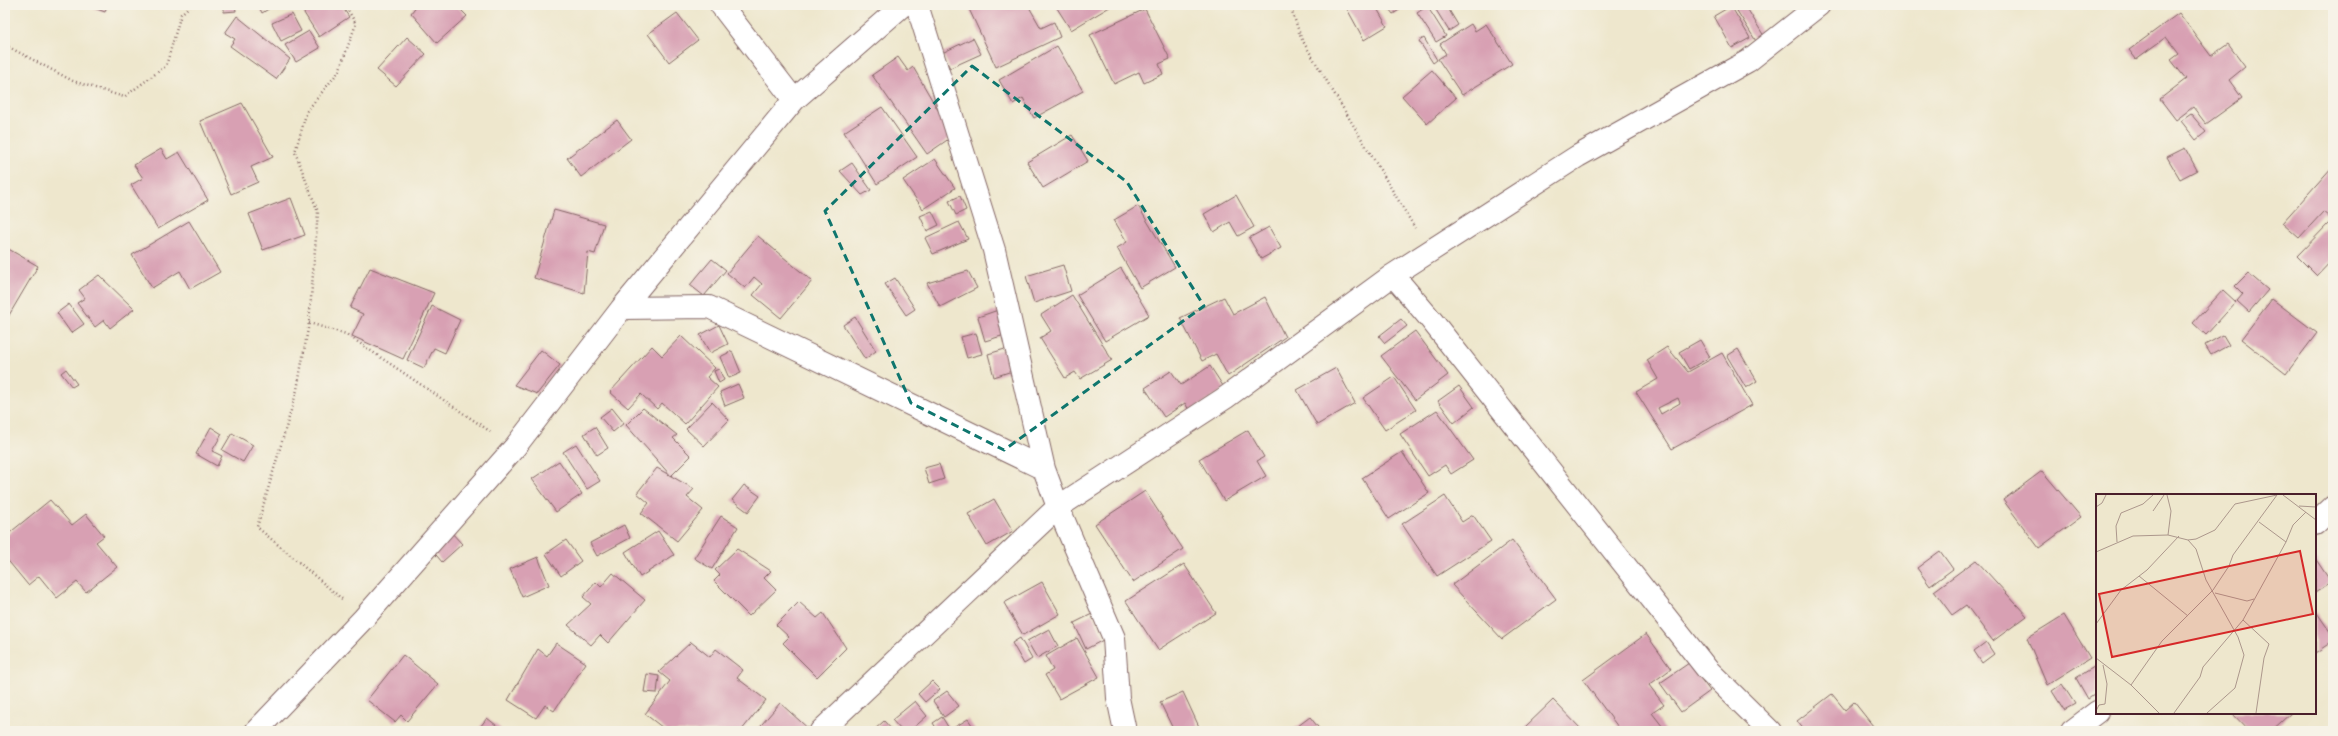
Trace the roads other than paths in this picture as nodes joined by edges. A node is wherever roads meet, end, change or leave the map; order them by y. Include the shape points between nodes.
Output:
1 (721, 5) edge
2 (903, 5) edge
3 (918, 5) edge
4 (1819, 5) edge
5 (794, 100) junction
6 (1393, 275) junction
7 (622, 308) junction
8 (1044, 469) junction
9 (1058, 507) junction
10 (2333, 507) edge
11 (2316, 523) edge
12 (2096, 713) edge
13 (256, 731) edge
14 (822, 731) edge
15 (1125, 731) edge
16 (1770, 731) edge
17 (2072, 731) edge

1 - 5 street
2 - 5 street
3 - 8 street via 994,250
4 - 6 street via 1748,61 1578,156
5 - 7 street
6 - 9 street via 1225,398
6 - 16 street via 1707,669
7 - 8 street via 709,307
7 - 13 street via 515,447 364,618
8 - 9 street
9 - 14 street
9 - 15 street via 1114,638 1118,698
10 - 11 street
12 - 17 street

